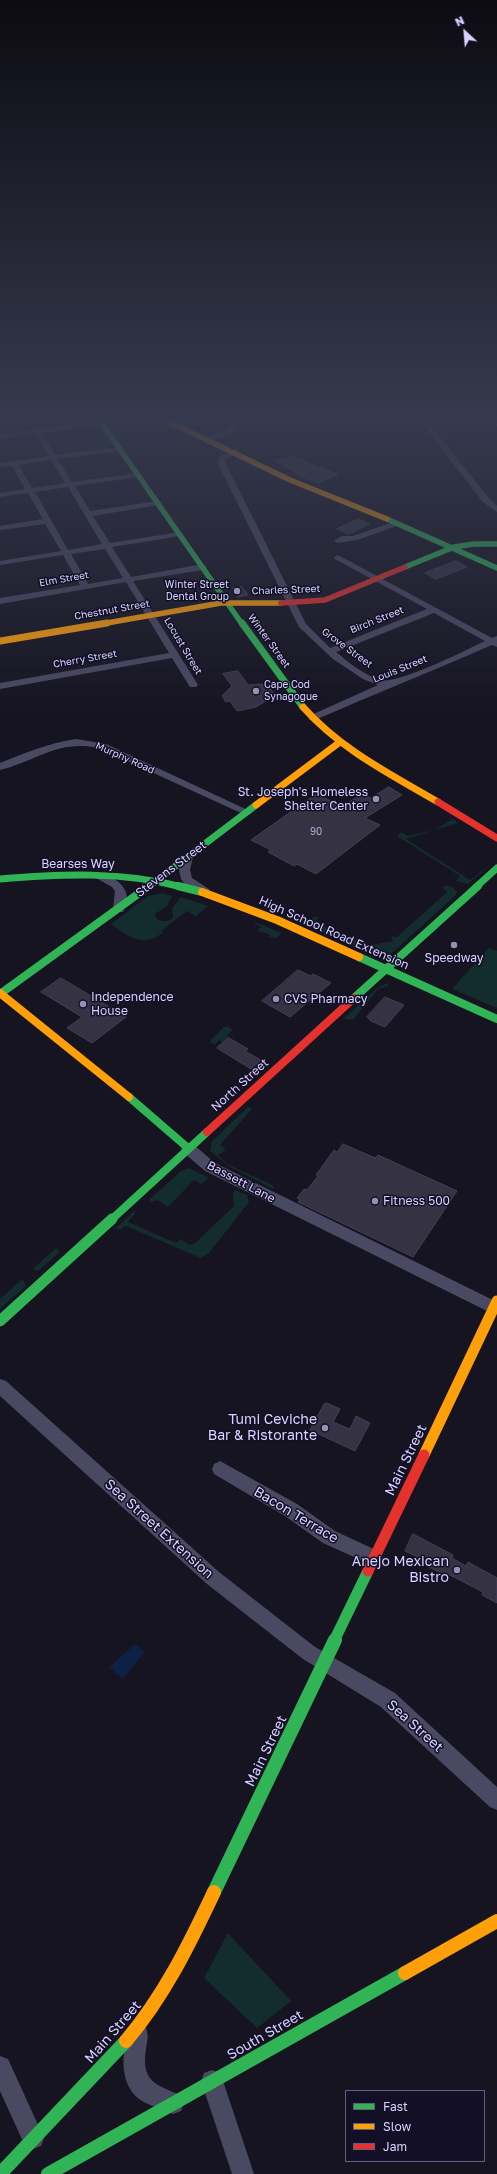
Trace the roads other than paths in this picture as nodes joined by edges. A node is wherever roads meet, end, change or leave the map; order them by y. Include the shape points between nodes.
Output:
1 (45, 516) edge
2 (89, 516) edge
3 (167, 516) edge
4 (248, 516) edge
5 (380, 516) edge
6 (47, 520) junction
7 (396, 523) junction
8 (0, 528) edge
9 (180, 534) junction
10 (338, 541) dead end
11 (497, 544) edge
12 (106, 546) junction
13 (454, 547) junction
14 (65, 553) junction
15 (338, 557) dead end
16 (0, 563) edge
17 (203, 567) junction
18 (497, 568) edge
19 (129, 579) junction
20 (380, 579) junction
21 (85, 586) junction
22 (0, 601) edge
23 (228, 603) junction
24 (291, 603) junction
25 (433, 610) junction
26 (151, 615) junction
27 (0, 641) edge
28 (495, 641) edge
29 (330, 652) junction
30 (175, 654) junction
31 (391, 683) junction
32 (193, 685) dead end
33 (0, 686) edge
34 (312, 718) junction
35 (340, 742) junction
36 (0, 767) edge
37 (247, 812) junction
38 (497, 838) edge
39 (188, 857) junction
40 (497, 868) edge
41 (100, 876) junction
42 (1, 877) edge
43 (156, 881) junction
44 (206, 893) junction
45 (118, 909) junction
46 (386, 969) junction
47 (0, 993) edge
48 (497, 1018) edge
49 (188, 1148) junction
50 (495, 1305) edge
51 (0, 1321) edge
52 (0, 1386) edge
53 (220, 1469) dead end
54 (374, 1558) junction
55 (325, 1662) junction
56 (497, 1800) edge
57 (497, 1921) edge
58 (141, 2025) junction
59 (0, 2067) edge
60 (212, 2081) junction
61 (175, 2103) junction
62 (33, 2138) junction
63 (0, 2174) edge
64 (48, 2174) edge
65 (243, 2174) edge

1 - 6 street
2 - 12 street, Locust Street
3 - 9 street, Winter Street
4 - 24 street, Grove Street
5 - 7 street
6 - 8 street
6 - 14 street
7 - 10 street
7 - 13 street
9 - 12 street
9 - 17 street, Winter Street
11 - 13 street, Charles Street
12 - 14 street
12 - 19 street, Locust Street
13 - 18 street
13 - 20 street, Charles Street
14 - 16 street
14 - 21 street
15 - 20 street
17 - 19 street, Elm Street
17 - 23 street, Winter Street
19 - 21 street, Elm Street
19 - 26 street, Locust Street
20 - 24 street, Charles Street via 325,600
20 - 25 street
21 - 22 street, Elm Street
23 - 24 street, Charles Street
23 - 26 street, Chestnut Street
23 - 34 street, Winter Street
24 - 29 street, Grove Street via 302,625
25 - 28 street
25 - 29 street, Birch Street
26 - 27 street, Chestnut Street
26 - 30 street, Locust Street
28 - 31 street, Louis Street via 417,675
29 - 31 street, Grove Street via 377,683
30 - 32 street, Locust Street
30 - 33 street, Cherry Street
31 - 34 street, Louis Street
34 - 35 street, Winter Street
35 - 37 street, Stevens Street
35 - 38 street, Winter Street
36 - 37 street, Murphy Road via 64,743 88,742
37 - 39 street, Stevens Street
39 - 43 street, Stevens Street
39 - 44 street via 183,869 185,877
40 - 46 street, North Street
41 - 42 street, Bearses Way
41 - 43 street, Bearses Way
41 - 45 street via 120,888 122,900
43 - 44 street, High School Road Extension
43 - 45 street, Stevens Street
44 - 46 street, High School Road Extension via 251,909
45 - 47 street, Stevens Street
46 - 48 street, High School Road Extension
46 - 49 street, North Street
47 - 49 street, Bassett Lane via 156,1118
49 - 50 street, Bassett Lane via 204,1163 222,1173
49 - 51 street, North Street
50 - 54 street, Main Street
52 - 55 street, Sea Street Extension via 213,1578 306,1651
53 - 54 street, Bacon Terrace via 291,1510 329,1536
54 - 55 street, Main Street
55 - 56 street, Sea Street via 388,1700
55 - 58 street, Main Street via 181,1959
57 - 60 street, South Street
58 - 61 street via 135,2046 134,2065 137,2077 143,2088
58 - 62 street, Main Street
59 - 62 street
60 - 61 street, South Street
60 - 65 street
61 - 64 street, South Street
62 - 63 street, Main Street

